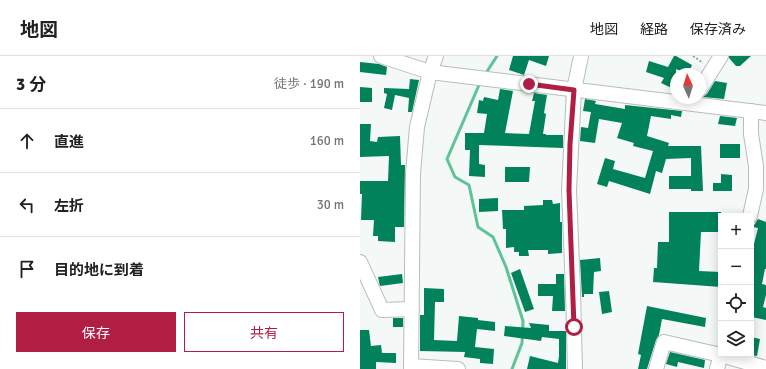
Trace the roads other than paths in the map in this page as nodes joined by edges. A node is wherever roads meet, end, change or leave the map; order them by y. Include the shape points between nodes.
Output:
1 (382, 56) edge
2 (436, 56) edge
3 (581, 56) edge
4 (721, 56) edge
5 (430, 72) junction
6 (706, 80) edge
7 (574, 90) junction
8 (670, 99) edge
9 (706, 103) edge
10 (751, 111) junction
11 (766, 113) edge
12 (751, 213) edge
13 (360, 262) edge
14 (412, 309) junction
15 (718, 354) edge
16 (720, 357) edge
17 (728, 357) edge
18 (411, 368) edge
19 (766, 368) edge
20 (458, 369) edge
21 (575, 369) edge
22 (656, 369) edge
23 (717, 369) edge

1 - 5 street
2 - 5 street
3 - 7 street
4 - 6 street
5 - 7 street
5 - 14 street via 418,127 413,173
7 - 8 street
7 - 21 street via 569,190
9 - 10 street
10 - 11 street
10 - 12 street via 756,189
13 - 14 street via 382,310
14 - 18 street
15 - 22 street via 664,342
16 - 23 street
17 - 19 street
18 - 20 street

